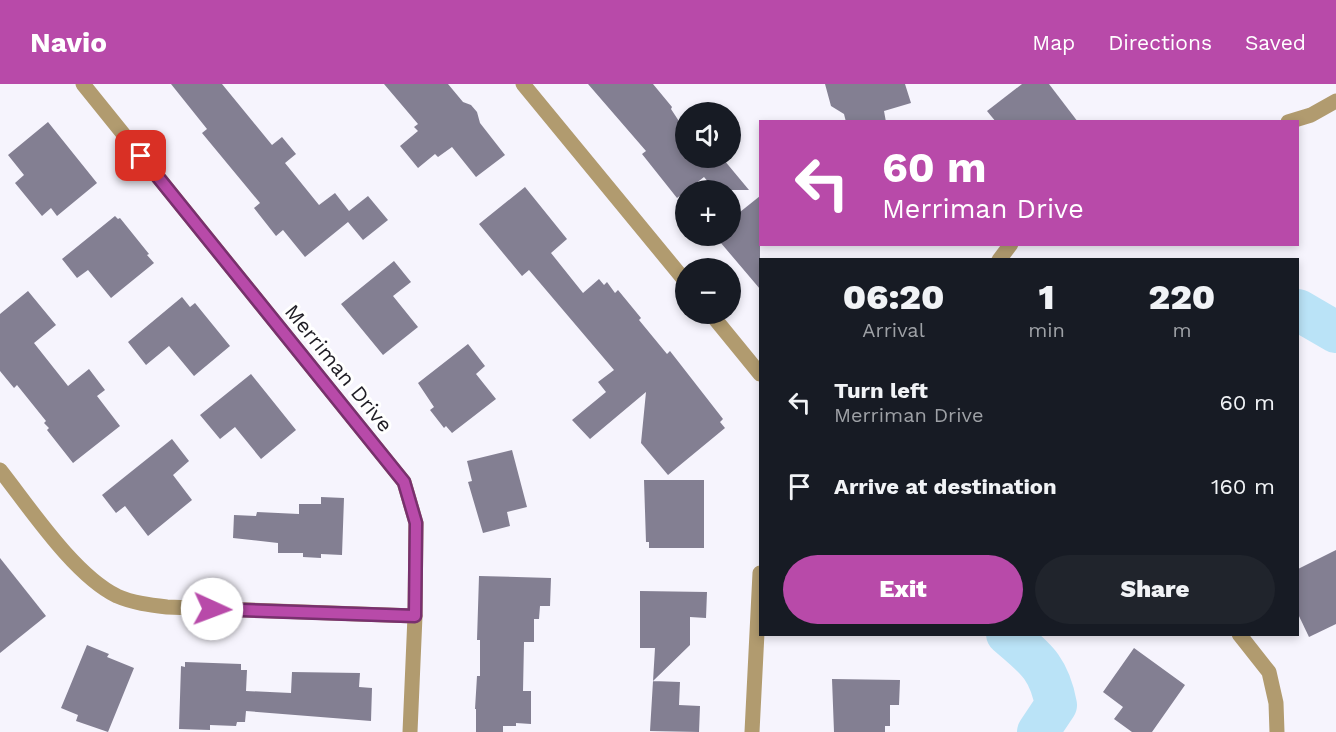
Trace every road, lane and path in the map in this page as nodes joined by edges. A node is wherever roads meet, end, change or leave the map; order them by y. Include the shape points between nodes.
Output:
1 (83, 84) edge
2 (523, 84) edge
3 (1336, 101) edge
4 (1295, 120) edge
5 (675, 269) edge
6 (719, 324) edge
7 (759, 373) edge
8 (0, 470) edge
9 (759, 593) edge
10 (415, 616) junction
11 (1241, 636) edge
12 (410, 732) edge
13 (752, 732) edge
14 (1277, 732) edge

1 - 10 street, Merriman Drive via 404,482 416,523
2 - 5 street
3 - 4 street
6 - 7 street
8 - 10 street via 78,567 95,583 128,600 167,607
9 - 13 street
10 - 12 street, Merriman Drive
11 - 14 street via 1269,672

